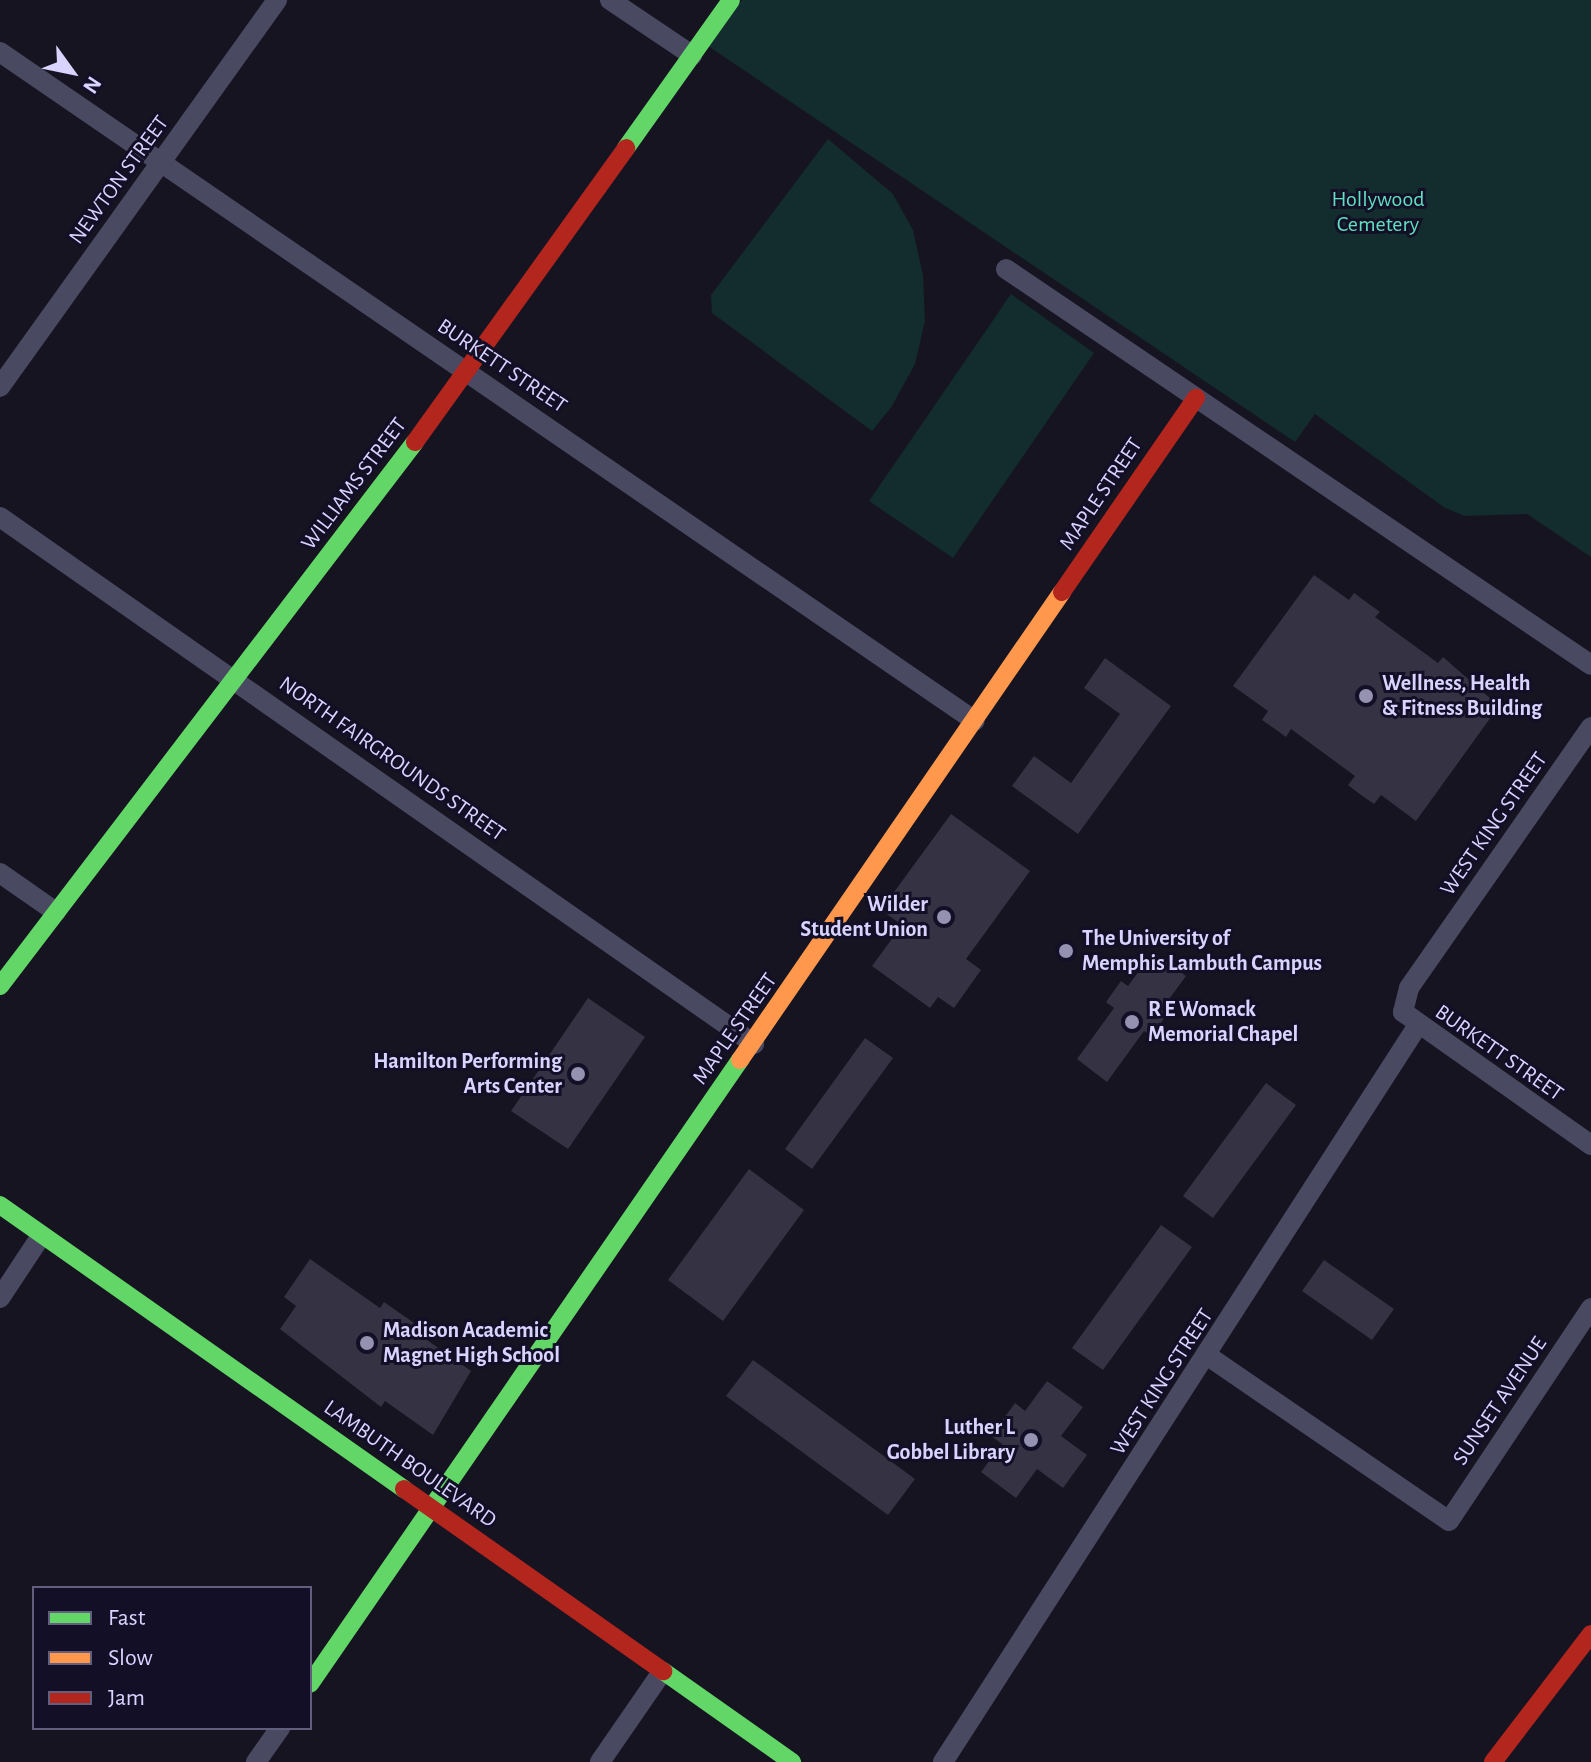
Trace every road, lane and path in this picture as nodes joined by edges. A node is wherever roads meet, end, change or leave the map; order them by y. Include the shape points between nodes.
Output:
1 (277, 0) edge
2 (610, 0) edge
3 (731, 0) edge
4 (0, 52) edge
5 (692, 55) junction
6 (162, 163) junction
7 (1006, 269) dead end
8 (468, 372) junction
9 (0, 387) edge
10 (1196, 398) junction
11 (0, 517) edge
12 (1591, 665) edge
13 (238, 679) junction
14 (975, 721) junction
15 (1591, 727) edge
16 (0, 873) edge
17 (56, 912) junction
18 (0, 986) edge
19 (1409, 988) joint
20 (1418, 1025) junction
21 (754, 1044) junction
22 (1591, 1145) edge
23 (0, 1205) edge
24 (41, 1236) junction
25 (0, 1298) edge
26 (1591, 1308) edge
27 (1208, 1356) junction
28 (432, 1508) junction
29 (1591, 1634) edge
30 (662, 1672) junction
31 (312, 1681) edge
32 (279, 1730) edge
33 (256, 1762) edge
34 (600, 1762) edge
35 (792, 1762) edge
36 (943, 1762) edge
37 (1493, 1762) edge

1 - 6 street, NEWTON STREET
2 - 5 street
3 - 5 street, WILLIAMS STREET
4 - 6 street, BURKETT STREET
5 - 8 street, WILLIAMS STREET
6 - 8 street, BURKETT STREET
6 - 9 street, NEWTON STREET
7 - 10 street
8 - 13 street, WILLIAMS STREET
8 - 14 street, BURKETT STREET
10 - 12 street
10 - 14 street, MAPLE STREET
11 - 13 street, NORTH FAIRGROUNDS STREET
13 - 17 street, WILLIAMS STREET
13 - 21 street, NORTH FAIRGROUNDS STREET
14 - 21 street, MAPLE STREET
15 - 19 street, WEST KING STREET
16 - 17 street
17 - 18 street, WILLIAMS STREET
19 - 20 street, BURKETT STREET via 1403,1012
20 - 22 street, BURKETT STREET
20 - 27 street, WEST KING STREET
21 - 28 street, MAPLE STREET
23 - 24 street, LAMBUTH BOULEVARD
24 - 25 street
24 - 28 street, LAMBUTH BOULEVARD
26 - 27 street, SUNSET AVENUE via 1449,1521
27 - 36 street, WEST KING STREET
28 - 30 street, LAMBUTH BOULEVARD
28 - 31 street, MAPLE STREET
29 - 37 street
30 - 34 street
30 - 35 street, LAMBUTH BOULEVARD
32 - 33 street

